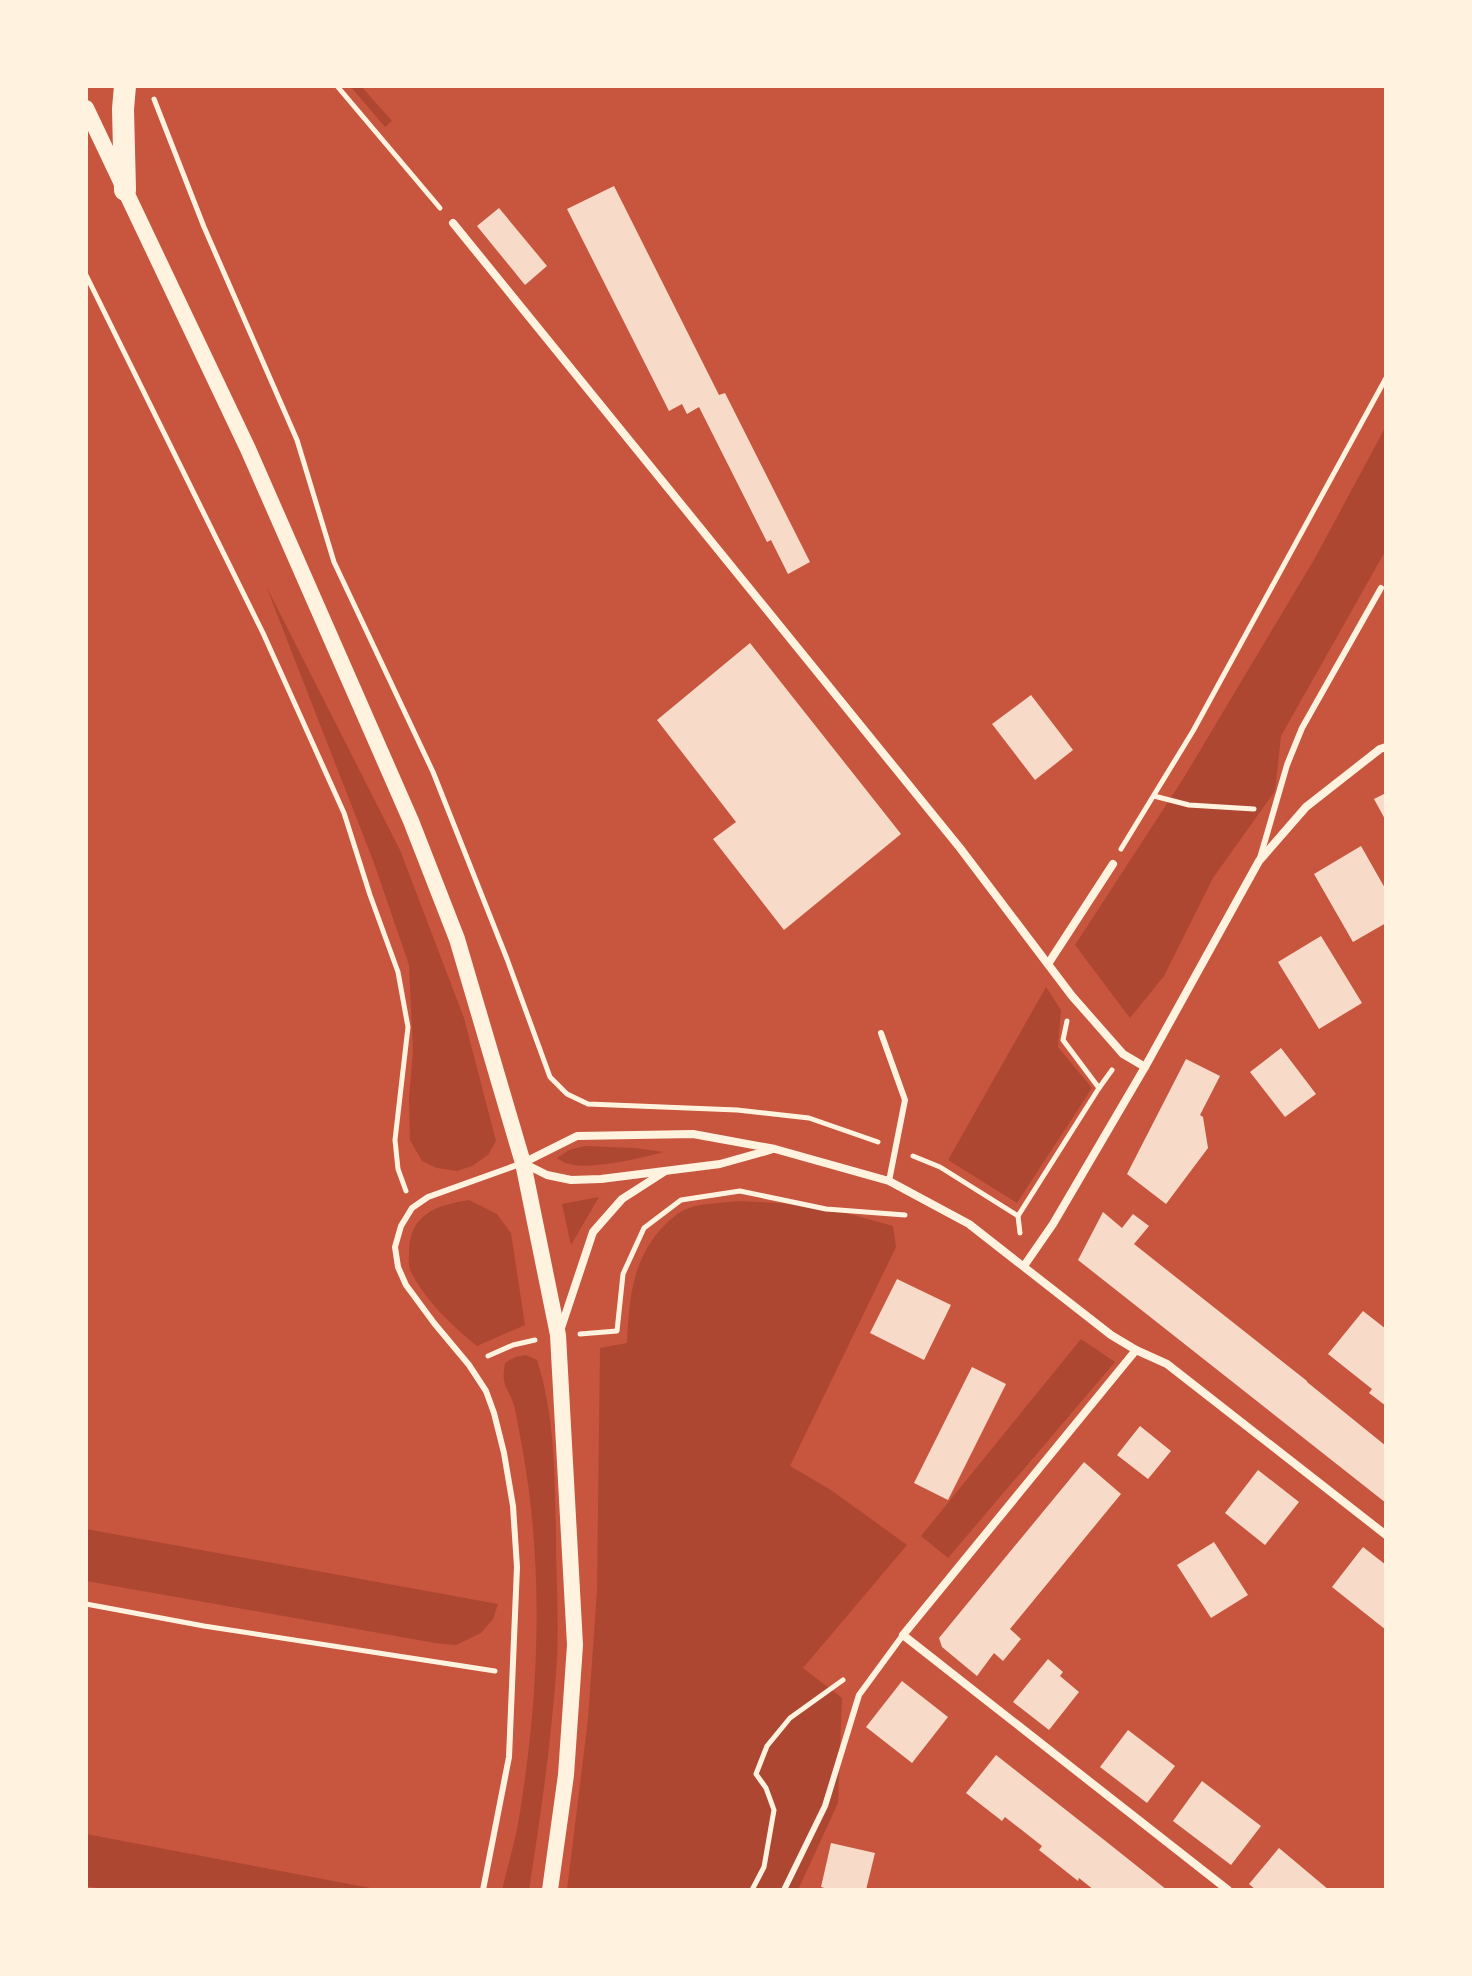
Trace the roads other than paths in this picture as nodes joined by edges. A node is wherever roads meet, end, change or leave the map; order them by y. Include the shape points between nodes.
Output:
1 (125, 86) edge
2 (86, 108) edge
3 (125, 190) junction
4 (453, 223) road end
5 (1381, 588) dead end
6 (1386, 747) edge
7 (1259, 861) junction
8 (1113, 864) road end
9 (1048, 964) junction
10 (881, 1033) dead end
11 (1145, 1067) junction
12 (775, 1149) junction
13 (523, 1163) junction
14 (668, 1169) junction
15 (889, 1181) junction
16 (1024, 1266) junction
17 (558, 1335) junction
18 (1136, 1350) junction
19 (1386, 1535) edge
20 (903, 1635) junction
21 (483, 1890) edge
22 (550, 1890) edge
23 (784, 1890) edge
24 (1228, 1890) edge

1 - 3 highway
2 - 3 main road
3 - 13 main road via 248,449 411,821 457,939
4 - 9 street via 960,848
5 - 7 lane via 1302,728
6 - 7 street via 1306,807
7 - 11 street
8 - 9 street
9 - 11 street via 1123,1054
10 - 15 lane via 905,1100
11 - 16 street
12 - 13 street via 693,1134 577,1136
12 - 14 street via 720,1164
12 - 15 street
13 - 14 street via 571,1180
13 - 17 main road
13 - 21 lane via 428,1197 412,1208 395,1247 406,1285 486,1391 513,1506 517,1567 509,1757
14 - 17 street via 622,1199 593,1232
15 - 16 street via 969,1224
16 - 18 street
17 - 22 main road via 575,1645 566,1775
18 - 19 street via 1167,1364
18 - 20 street
20 - 23 lane via 859,1695 825,1806
20 - 24 street

